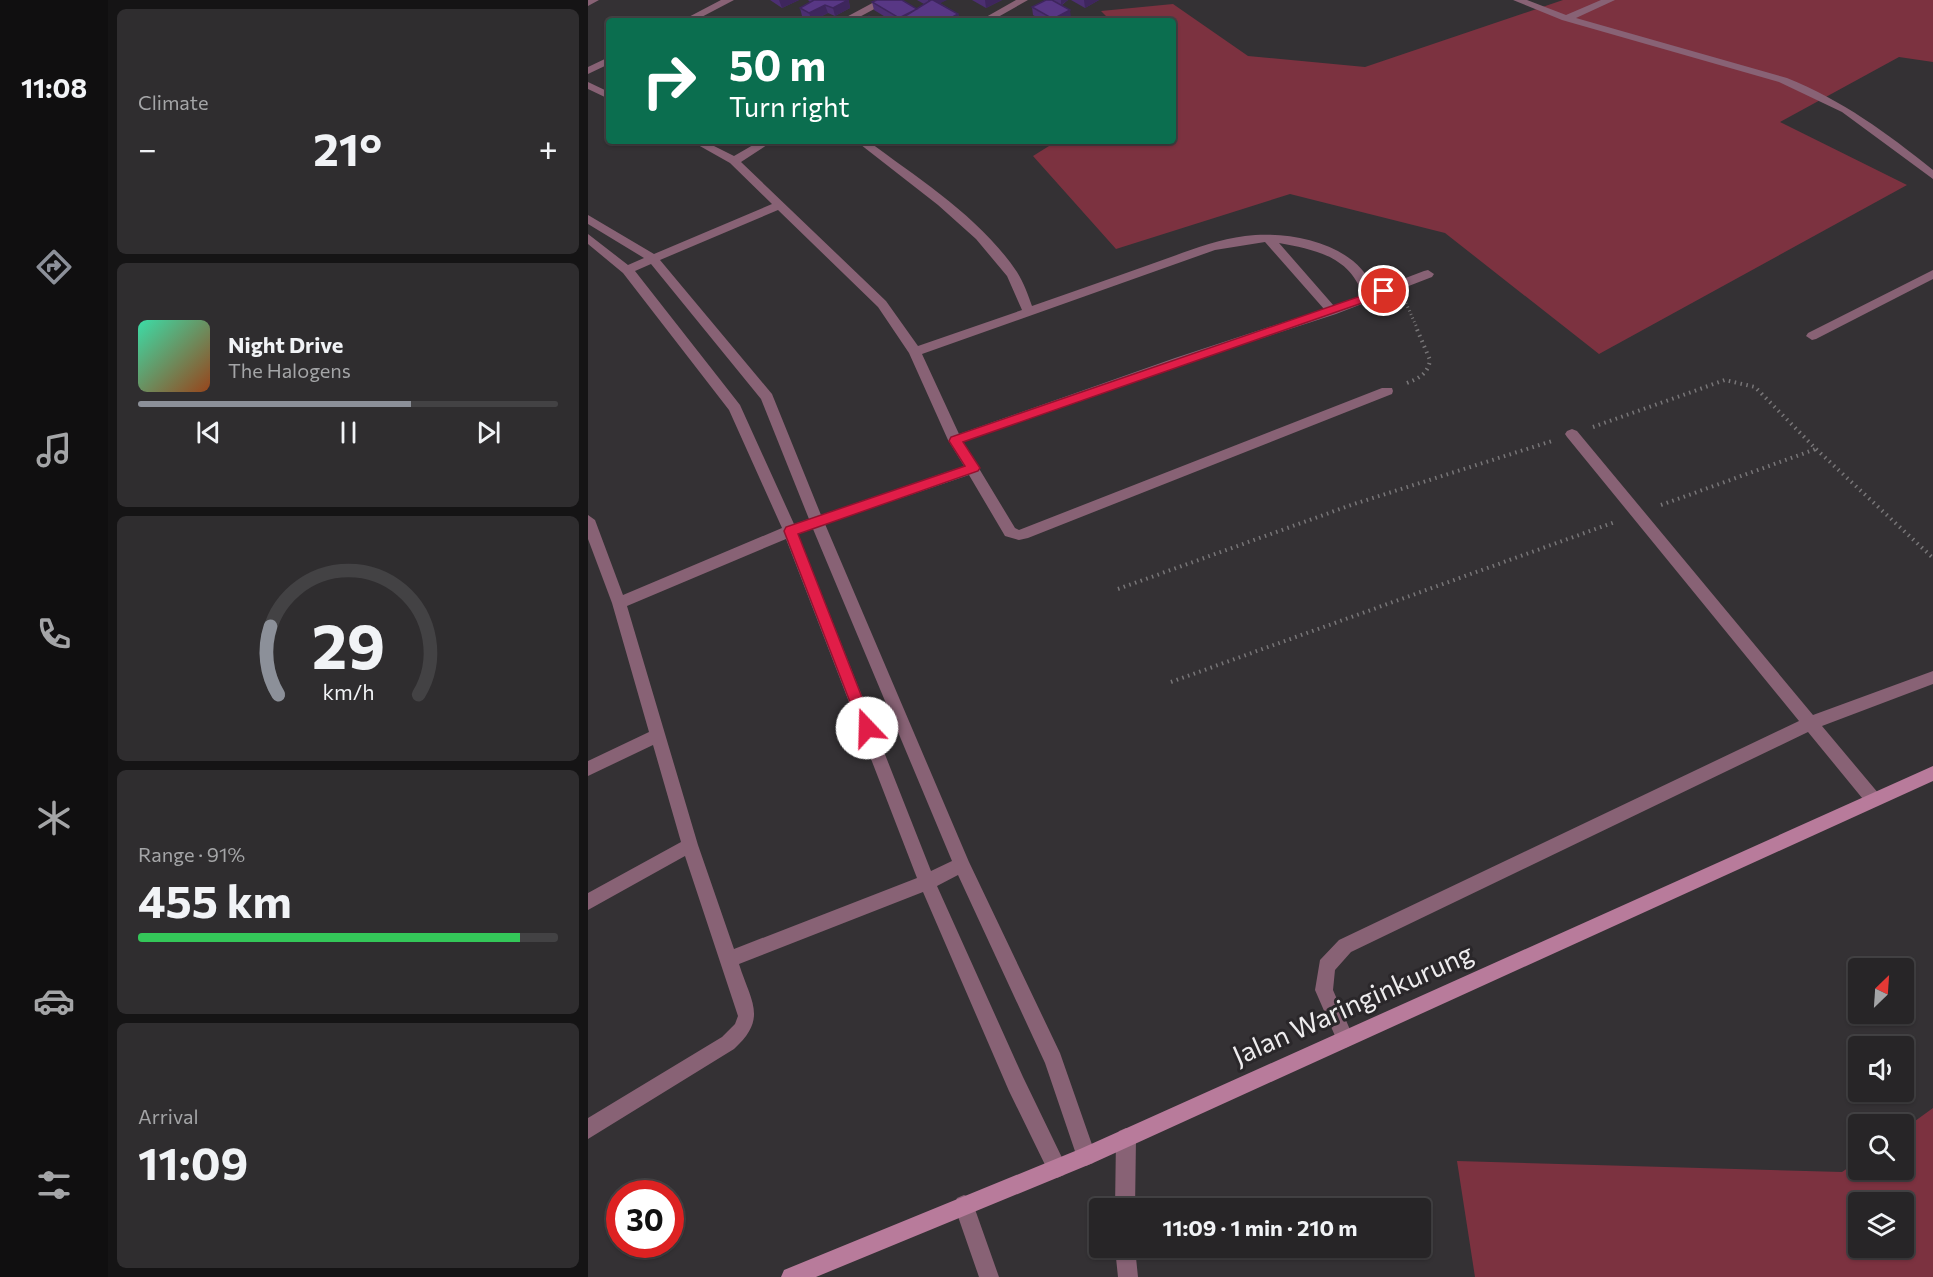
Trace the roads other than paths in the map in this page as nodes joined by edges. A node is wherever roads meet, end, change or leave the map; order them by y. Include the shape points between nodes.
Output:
1 (594, 0) edge
2 (729, 0) edge
3 (886, 0) edge
4 (1023, 0) edge
5 (1518, 0) edge
6 (1610, 0) edge
7 (872, 2) edge
8 (588, 3) edge
9 (692, 18) edge
10 (848, 18) edge
11 (990, 18) edge
12 (1566, 18) junction
13 (606, 62) edge
14 (588, 71) edge
15 (588, 85) edge
16 (606, 94) edge
17 (702, 144) edge
18 (763, 144) edge
19 (865, 144) edge
20 (734, 160) junction
21 (1933, 176) edge
22 (781, 205) junction
23 (588, 219) edge
24 (602, 227) junction
25 (588, 238) edge
26 (1268, 238) junction
27 (652, 258) junction
28 (627, 270) junction
29 (1428, 274) dead end
30 (1933, 274) edge
31 (1370, 297) junction
32 (1332, 311) junction
33 (1029, 312) junction
34 (1812, 336) dead end
35 (915, 352) junction
36 (1387, 391) road end
37 (1572, 434) road end
38 (955, 441) junction
39 (973, 468) junction
40 (588, 520) edge
41 (817, 521) junction
42 (790, 531) junction
43 (619, 603) junction
44 (1933, 677) edge
45 (1811, 723) junction
46 (657, 736) junction
47 (588, 769) edge
48 (1933, 772) edge
49 (1874, 800) junction
50 (690, 845) junction
51 (962, 866) junction
52 (927, 882) junction
53 (588, 902) edge
54 (728, 960) junction
55 (1345, 1039) junction
56 (588, 1129) edge
57 (1126, 1137) junction
58 (1086, 1156) junction
59 (1057, 1168) junction
60 (1125, 1198) edge
61 (964, 1205) junction
62 (1126, 1258) edge
63 (791, 1277) edge
64 (989, 1277) edge
65 (1128, 1277) edge

1 - 8 street
2 - 9 street
3 - 7 street
4 - 11 street
5 - 12 street
6 - 12 street
7 - 10 street
12 - 21 street via 1818,93 1879,131
13 - 14 street
15 - 16 street
17 - 20 street
18 - 20 street
19 - 33 street via 942,203 992,248 1013,276
20 - 22 street
22 - 27 street
22 - 35 street via 882,304
23 - 24 street
24 - 25 street
24 - 27 street
25 - 28 street
26 - 31 street via 1301,243 1342,260 1359,272
26 - 32 street
26 - 33 street via 1212,247
27 - 28 street
27 - 41 street via 767,397
28 - 42 street via 735,408
29 - 31 street
30 - 34 street
31 - 32 street
32 - 38 street
33 - 35 street
35 - 38 street
36 - 39 street via 1019,535 1010,532
37 - 45 street
38 - 39 street
39 - 41 street
40 - 43 street
41 - 42 street
41 - 51 street
42 - 43 street
42 - 52 street
43 - 46 street
44 - 45 street
45 - 49 street
45 - 55 street via 1345,946 1326,966 1324,990
46 - 47 street
46 - 50 street
48 - 49 street, Jalan Waringinkurung
49 - 55 street, Jalan Waringinkurung
50 - 53 street
50 - 54 street
51 - 52 street
51 - 58 street via 1053,1060
52 - 54 street
52 - 59 street
54 - 56 street via 747,1016 742,1030 728,1043
55 - 57 street, Jalan Waringinkurung
57 - 58 street, Jalan Waringinkurung
57 - 60 street
58 - 59 street, Jalan Waringinkurung
59 - 61 street, Jalan Waringinkurung
61 - 63 street, Jalan Waringinkurung
61 - 64 street
62 - 65 street

